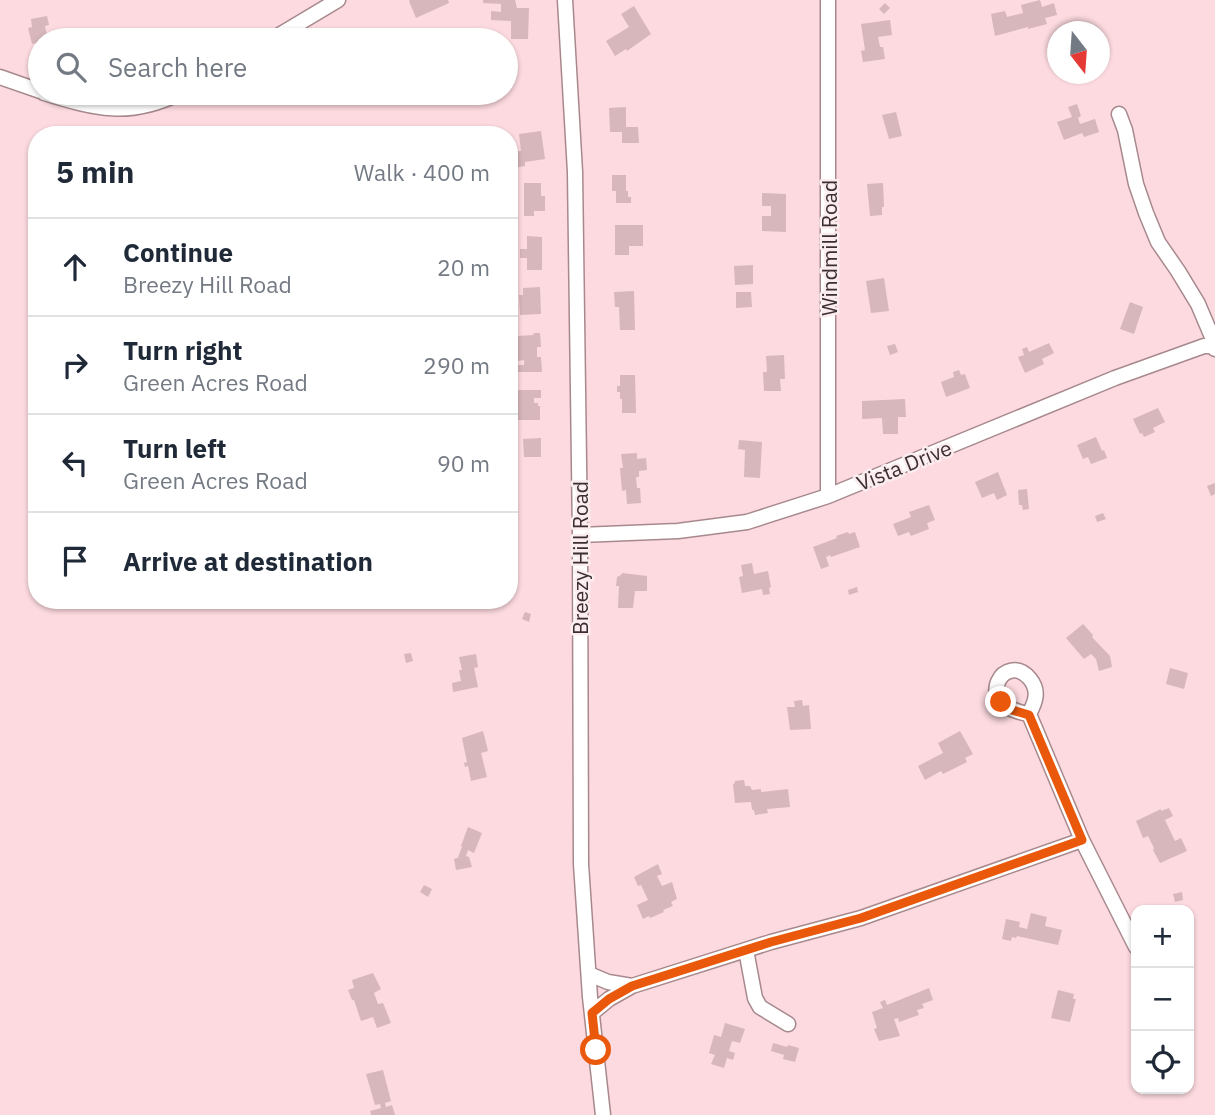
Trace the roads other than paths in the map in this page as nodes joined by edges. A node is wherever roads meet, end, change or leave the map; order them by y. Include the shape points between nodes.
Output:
1 (338, 0) edge
2 (565, 0) edge
3 (828, 0) edge
4 (291, 28) edge
5 (0, 77) edge
6 (28, 87) edge
7 (84, 105) edge
8 (146, 105) edge
9 (1119, 114) dead end
10 (1215, 346) edge
11 (828, 496) junction
12 (580, 535) junction
13 (1029, 715) dead end
14 (1082, 840) junction
15 (1131, 937) edge
16 (747, 950) junction
17 (589, 974) junction
18 (632, 986) junction
19 (592, 1013) junction
20 (788, 1024) dead end
21 (603, 1115) edge

1 - 4 street
2 - 12 street, Breezy Hill Road via 575,172
3 - 11 street, Windmill Road
5 - 6 street
7 - 8 street via 123,110
9 - 10 street via 1150,223 1198,304
10 - 11 street, Vista Drive via 1115,378
11 - 12 street, Vista Drive via 747,522 678,531
12 - 17 street, Breezy Hill Road via 581,864
13 - 14 street
14 - 15 street
14 - 16 street via 861,918
16 - 18 street
16 - 20 street via 755,998 760,1007
17 - 18 street
17 - 19 street, Breezy Hill Road
18 - 19 street
19 - 21 street, Breezy Hill Road

